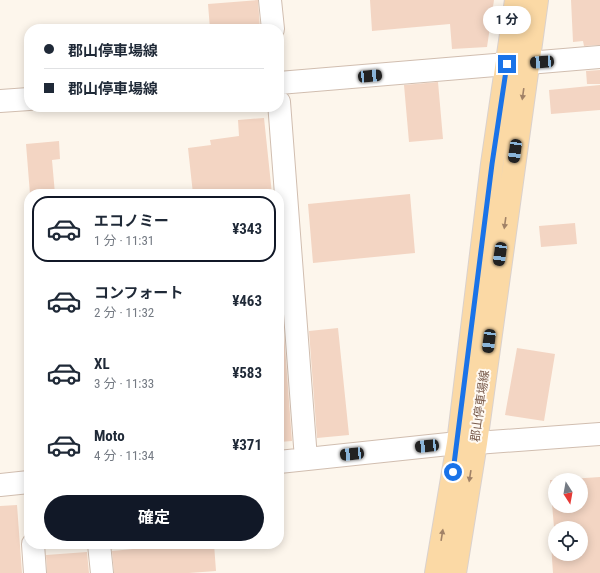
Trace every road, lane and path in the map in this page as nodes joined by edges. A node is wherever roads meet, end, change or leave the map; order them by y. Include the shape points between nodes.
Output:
1 (270, 0) edge
2 (516, 0) edge
3 (536, 0) edge
4 (272, 24) edge
5 (600, 57) edge
6 (518, 63) junction
7 (284, 83) edge
8 (24, 100) edge
9 (0, 101) edge
10 (280, 112) edge
11 (600, 434) edge
12 (467, 443) junction
13 (306, 459) junction
14 (284, 461) edge
15 (0, 485) edge
16 (24, 486) edge
17 (33, 549) edge
18 (100, 549) edge
19 (35, 573) edge
20 (102, 573) edge
21 (436, 573) edge
22 (455, 573) edge

1 - 4 street
2 - 6 main road, 郡山停車場線
3 - 6 main road, 郡山停車場線
5 - 6 street
6 - 7 street
6 - 12 main road, 郡山停車場線
8 - 9 street
10 - 13 street
11 - 12 street
12 - 13 street
21 -> 12 main road, 郡山停車場線
12 -> 22 main road, 郡山停車場線
13 - 14 street
15 - 16 street
17 - 19 street
18 - 20 street

